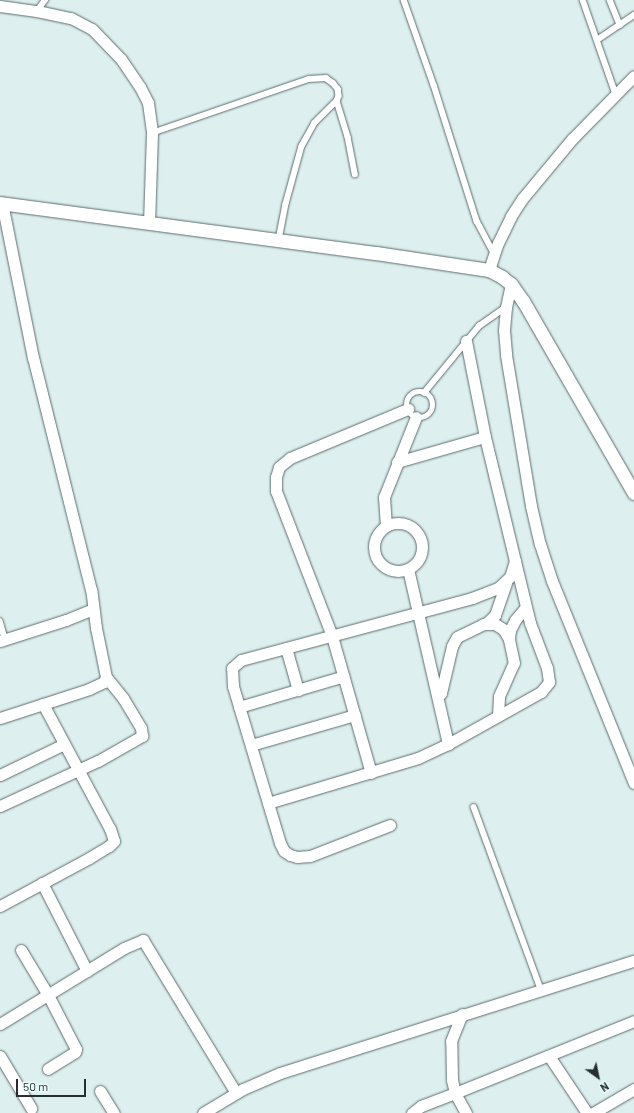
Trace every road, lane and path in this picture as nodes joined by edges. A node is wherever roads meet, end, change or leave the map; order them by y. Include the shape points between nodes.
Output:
1 (45, 0) edge
2 (404, 0) edge
3 (583, 0) edge
4 (610, 0) edge
5 (0, 6) edge
6 (37, 11) junction
7 (634, 15) edge
8 (620, 25) junction
9 (597, 40) junction
10 (634, 76) edge
11 (616, 94) junction
12 (337, 101) junction
13 (152, 133) junction
14 (356, 174) dead end
15 (1, 203) edge
16 (149, 223) junction
17 (279, 241) junction
18 (495, 254) junction
19 (489, 270) junction
20 (511, 284) junction
21 (506, 308) junction
22 (466, 341) junction
23 (424, 393) junction
24 (412, 413) junction
25 (485, 437) junction
26 (397, 462) junction
27 (634, 493) edge
28 (386, 526) junction
29 (515, 561) junction
30 (408, 569) junction
31 (506, 583) junction
32 (526, 607) junction
33 (93, 609) junction
34 (418, 612) junction
35 (0, 621) edge
36 (483, 624) junction
37 (332, 636) junction
38 (509, 639) junction
39 (2, 640) edge
40 (286, 648) junction
41 (344, 676) junction
42 (106, 677) junction
43 (298, 690) junction
44 (438, 697) junction
45 (42, 704) junction
46 (239, 706) junction
47 (355, 715) junction
48 (498, 716) junction
49 (0, 718) edge
50 (64, 744) junction
51 (448, 744) junction
52 (251, 745) junction
53 (79, 771) junction
54 (371, 773) junction
55 (0, 775) edge
56 (634, 783) edge
57 (268, 803) junction
58 (0, 805) edge
59 (474, 807) dead end
60 (390, 824) dead end
61 (42, 883) junction
62 (0, 906) edge
63 (21, 950) dead end
64 (634, 961) edge
65 (87, 971) junction
66 (541, 989) junction
67 (48, 995) junction
68 (462, 1014) junction
69 (634, 1021) edge
70 (0, 1024) edge
71 (0, 1056) edge
72 (549, 1056) junction
73 (48, 1069) dead end
74 (634, 1089) edge
75 (100, 1091) dead end
76 (236, 1093) junction
77 (455, 1093) junction
78 (31, 1108) dead end
79 (114, 1113) edge
80 (203, 1113) edge
81 (412, 1113) edge
82 (466, 1113) edge
83 (587, 1113) edge
84 (593, 1113) edge

1 - 6 lane
2 - 18 lane via 477,221
3 - 9 lane
4 - 8 lane
5 - 6 street
6 - 13 street via 70,18 92,29 121,60 140,87 148,102
7 - 8 lane
8 - 9 lane
9 - 11 lane
10 - 11 street
11 - 18 street via 572,140 522,199 511,216
12 - 13 lane via 340,93 333,83 326,78 313,78
12 - 14 lane
12 - 17 lane via 315,123 302,146
13 - 16 street
15 - 16 street
15 - 33 street via 33,358 91,590
16 - 17 street
17 - 19 street
18 - 19 street
19 - 20 street
20 - 21 street
20 - 27 street via 628,478
21 - 22 lane via 479,326
21 - 56 street via 506,355 519,444 540,544 552,581
22 - 23 lane
22 - 25 street
23 - 24 lane via 419,392 411,396 407,405
23 - 24 lane via 431,398 433,406 429,414 421,418
24 - 26 street
24 - 37 street via 290,458 279,467 276,490
25 - 26 street
25 - 29 street
26 - 28 street via 384,497
28 - 30 street via 377,535 374,546 378,562 392,571
28 - 30 street via 402,524 410,527 419,536 422,549 420,557
29 - 31 street
29 - 32 street
30 - 34 street
31 - 34 street via 472,598
31 - 36 street via 495,615
32 - 38 street via 510,630
32 - 48 street via 548,668 549,682 541,692
33 - 39 street
33 - 42 street
34 - 37 street
34 - 44 street
35 - 39 lane
36 - 38 street via 495,624 503,629
36 - 44 street via 457,637 452,646
37 - 40 street
37 - 41 street
38 - 48 street via 514,663 499,696
40 - 43 street
40 - 46 street via 241,660 235,664 231,674
41 - 43 street
41 - 47 street
42 - 45 street via 99,685
42 - 53 street via 123,698 143,734 127,747
43 - 46 street
44 - 51 street
45 - 49 street
45 - 50 street
46 - 52 street
47 - 52 street
47 - 54 street
48 - 51 street
50 - 53 street
50 - 55 street
51 - 54 street via 418,758
52 - 57 street
53 - 58 street
53 - 61 street via 114,841
54 - 57 street
57 - 60 street via 280,843 290,855 297,858 310,856
59 - 66 lane
61 - 62 street
61 - 65 street
63 - 67 street
64 - 66 street
65 - 67 street
65 - 76 street via 139,940 145,941 180,1004
66 - 68 street
67 - 70 street
67 - 73 street via 76,1050
68 - 76 street via 280,1073
68 - 77 street via 452,1041 452,1080
69 - 72 street
71 - 78 street
72 - 77 street
72 - 83 street
74 - 84 street
75 - 79 street
76 - 80 street
77 - 81 street via 421,1106
77 - 82 street

